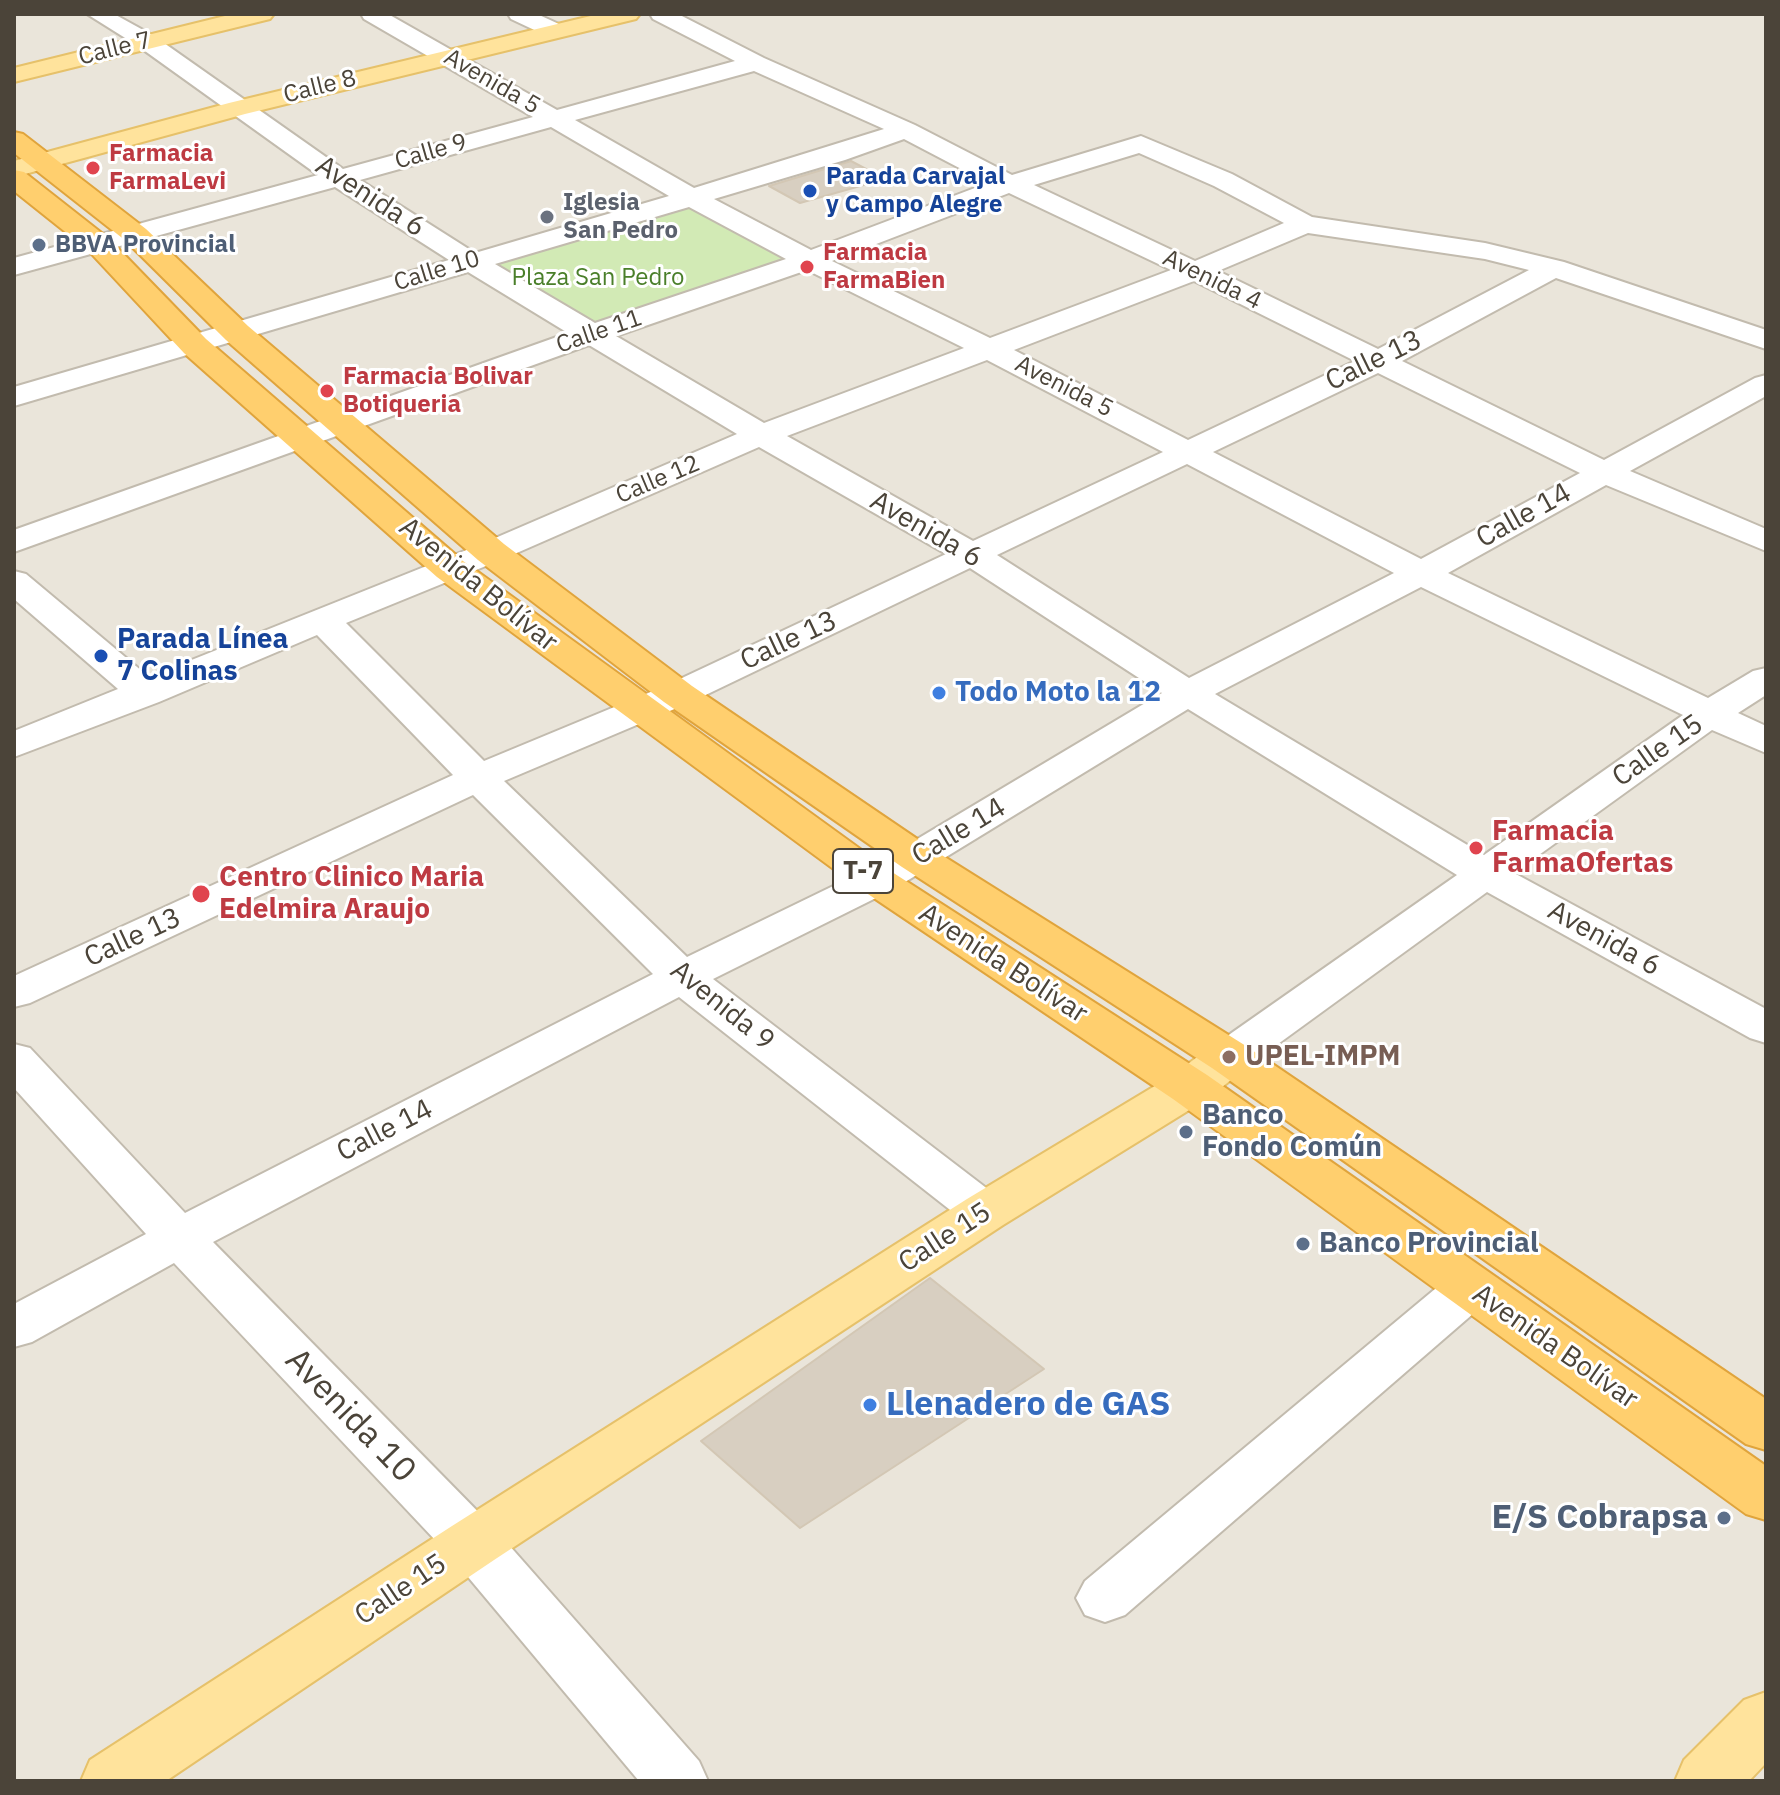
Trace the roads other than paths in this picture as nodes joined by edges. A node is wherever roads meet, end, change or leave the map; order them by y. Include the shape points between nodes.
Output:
1 (98, 14) edge
2 (262, 14) edge
3 (372, 14) edge
4 (519, 14) edge
5 (628, 14) edge
6 (661, 14) edge
7 (553, 30) junction
8 (146, 41) junction
9 (447, 56) junction
10 (756, 63) junction
11 (14, 75) edge
12 (238, 108) junction
13 (555, 118) junction
14 (906, 130) junction
15 (21, 162) edge
16 (339, 178) junction
17 (1010, 184) junction
18 (692, 198) junction
19 (1305, 224) junction
20 (117, 240) junction
21 (809, 260) junction
22 (469, 261) junction
23 (14, 267) edge
24 (1554, 268) junction
25 (1195, 271) junction
26 (237, 333) junction
27 (592, 334) junction
28 (1766, 340) edge
29 (195, 346) junction
30 (989, 349) junction
31 (1377, 362) junction
32 (1766, 384) edge
33 (14, 397) edge
34 (344, 424) junction
35 (761, 435) junction
36 (303, 439) junction
37 (1185, 450) junction
38 (1604, 472) junction
39 (1766, 541) edge
40 (14, 542) edge
41 (491, 552) junction
42 (971, 554) junction
43 (450, 569) junction
44 (1421, 573) junction
45 (14, 581) edge
46 (324, 621) junction
47 (1766, 679) edge
48 (1188, 693) junction
49 (146, 694) junction
50 (678, 694) junction
51 (638, 709) junction
52 (1708, 715) junction
53 (1766, 741) edge
54 (14, 745) edge
55 (478, 778) junction
56 (917, 858) junction
57 (1485, 874) junction
58 (877, 881) junction
59 (682, 977) junction
60 (14, 993) edge
61 (1766, 1028) edge
62 (14, 1059) edge
63 (1209, 1072) junction
64 (985, 1212) junction
65 (179, 1238) junction
66 (1471, 1287) junction
67 (14, 1328) edge
68 (1766, 1428) edge
69 (1766, 1497) edge
70 (473, 1543) junction
71 (1105, 1598) dead end
72 (1766, 1720) edge
73 (113, 1781) edge
74 (677, 1781) edge
75 (1707, 1781) edge

1 - 8 street, Avenida 6
2 - 8 main road, Calle 7
3 - 9 street, Avenida 5
4 - 7 street
5 - 7 main road, Calle 8
6 - 10 street, Avenida 4
7 - 9 main road, Calle 8
8 - 11 main road, Calle 7
8 - 12 street, Avenida 6
9 - 12 main road, Calle 8
9 - 13 street, Avenida 5
10 - 13 street, Calle 9
10 - 14 street, Avenida 4
12 - 15 main road, Calle 8
12 - 16 street, Avenida 6
13 - 16 street, Calle 9
13 - 18 street, Avenida 5
14 - 17 street, Avenida 4
14 - 18 street, Calle 10
15 - 20 highway, Avenida Bolívar / T-7
16 - 20 street, Calle 9
16 - 22 street, Avenida 6
17 - 19 street, Calle 11 via 1141,144
17 - 21 street, Calle 11
17 - 25 street, Avenida 4
18 - 21 street, Avenida 5
18 - 22 street, Calle 10
19 - 24 street via 1485,251
19 - 25 street, Calle 12
20 - 23 street, Calle 9
20 - 26 highway, Avenida Bolívar / T-7
20 - 29 highway, Avenida Bolívar / T-7
21 - 27 street, Calle 11
21 - 30 street, Avenida 5
22 - 26 street, Calle 10
22 - 27 street, Avenida 6
24 - 28 street
24 - 31 street, Calle 13
25 - 30 street, Calle 12
25 - 31 street, Avenida 4
26 - 29 street, Calle 10
26 - 34 highway, Avenida Bolívar / T-7
27 - 34 street, Calle 11
27 - 35 street, Avenida 6
29 - 33 street, Calle 10
29 - 36 highway, Avenida Bolívar / T-7
30 - 35 street, Calle 12
30 - 37 street, Avenida 5
31 - 37 street, Calle 13
31 - 38 street, Avenida 4
32 - 38 street, Calle 14
34 - 36 street, Calle 11
34 - 41 highway, Avenida Bolívar / T-7
35 - 41 street, Calle 12
35 - 42 street, Avenida 6
36 - 40 street, Calle 11
36 - 43 highway, Avenida Bolívar / T-7
37 - 42 street, Calle 13
37 - 44 street, Avenida 5
38 - 39 street, Avenida 4
38 - 44 street, Calle 14
41 - 43 street, Calle 12
41 - 50 highway, Avenida Bolívar / T-7
42 - 48 street, Avenida 6
42 - 50 street, Calle 13
43 - 46 street, Calle 12
43 - 51 highway, Avenida Bolívar / T-7
44 - 48 street, Calle 14
44 - 52 street, Avenida 5
45 - 49 street
46 - 49 street, Calle 12
46 - 55 street, Avenida 9
47 - 52 street, Calle 15
48 - 56 street, Calle 14
48 - 57 street, Avenida 6
49 - 54 street, Calle 12
50 - 51 street, Calle 13
50 - 56 highway, Avenida Bolívar / T-7
51 - 55 street, Calle 13
51 - 58 highway, Avenida Bolívar / T-7
52 - 53 street, Avenida 5
52 - 57 street, Calle 15
55 - 59 street, Avenida 9
55 - 60 street, Calle 13
56 - 58 street, Calle 14
56 - 63 highway, Avenida Bolívar / T-7
57 - 61 street, Avenida 6
57 - 63 street, Calle 15
58 - 59 street, Calle 14
58 - 63 highway, Avenida Bolívar / T-7
59 - 64 street, Avenida 9
59 - 65 street, Calle 14
62 - 65 street, Avenida 10
63 - 64 main road, Calle 15
63 - 66 highway, Avenida Bolívar / T-7
63 - 68 highway, Avenida Bolívar / T-7
64 - 70 main road, Calle 15
65 - 67 street, Calle 14
65 - 70 street, Avenida 10
66 - 69 highway, Avenida Bolívar / T-7
66 - 71 street
70 - 73 main road, Calle 15
70 - 74 street, Avenida 10
72 - 75 main road

